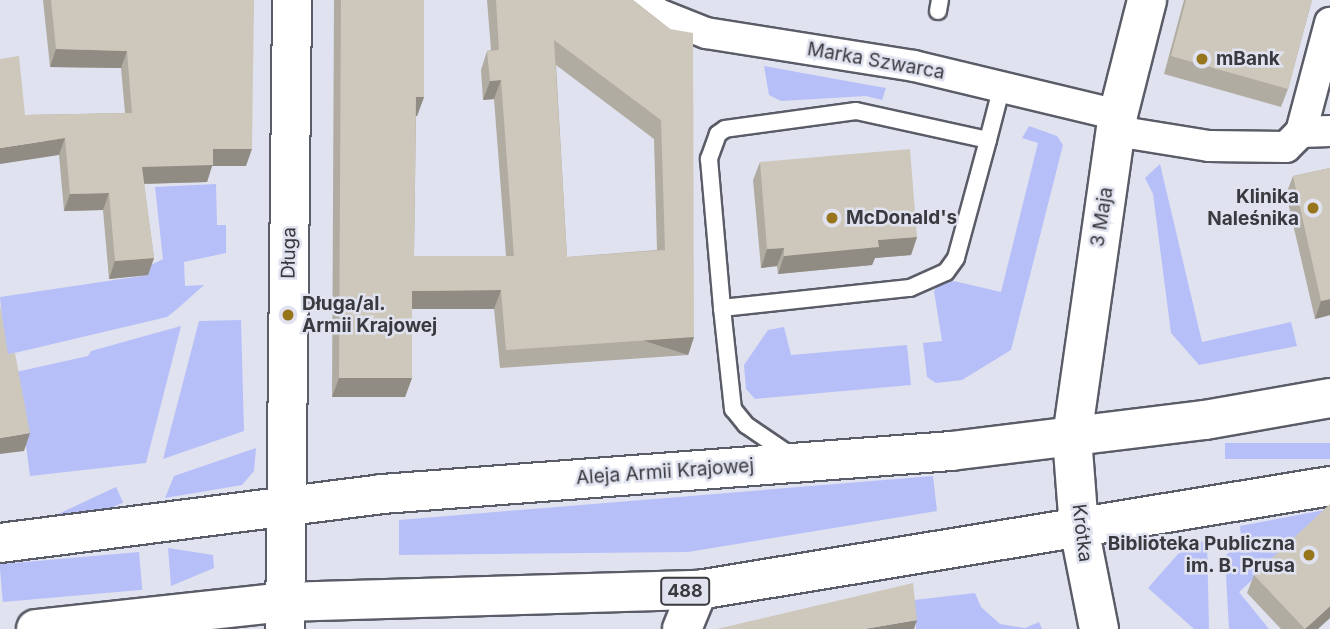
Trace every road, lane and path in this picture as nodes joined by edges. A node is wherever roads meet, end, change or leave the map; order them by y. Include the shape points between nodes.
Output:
1 (292, 0) edge
2 (639, 0) edge
3 (1147, 0) edge
4 (1330, 23) edge
5 (1002, 86) junction
6 (1117, 123) junction
7 (1315, 131) edge
8 (988, 141) junction
9 (722, 308) junction
10 (1330, 398) edge
11 (1072, 437) junction
12 (801, 462) junction
13 (1330, 486) edge
14 (289, 507) junction
15 (1079, 528) junction
16 (0, 543) edge
17 (698, 590) junction
18 (286, 616) edge
19 (36, 629) edge
20 (682, 629) edge
21 (1099, 629) edge

1 - 14 main road, Długa
2 - 5 street, Marka Szwarca via 658,14 706,33 914,66
3 - 6 main road, 3 Maja
4 - 7 street
5 - 6 street, Marka Szwarca
5 - 8 lane
6 - 7 street, Marka Szwarca via 1209,146 1286,147
6 - 11 main road, 3 Maja
8 - 9 lane via 956,258 946,272 909,288
8 - 9 lane via 872,112 746,122 725,129 718,134 709,159
9 - 12 lane via 733,409 746,425
10 - 11 main road, Aleja Armii Krajowej
11 - 12 main road, Aleja Armii Krajowej
11 - 15 main road, Krótka
12 - 14 main road, Aleja Armii Krajowej via 383,494
13 - 15 main road, 488
14 - 16 main road, Aleja Armii Krajowej
14 - 18 main road, Długa
15 - 17 main road, 488
15 - 21 main road, Krótka
17 - 18 main road, 488
17 - 20 main road
18 - 19 main road, 488

